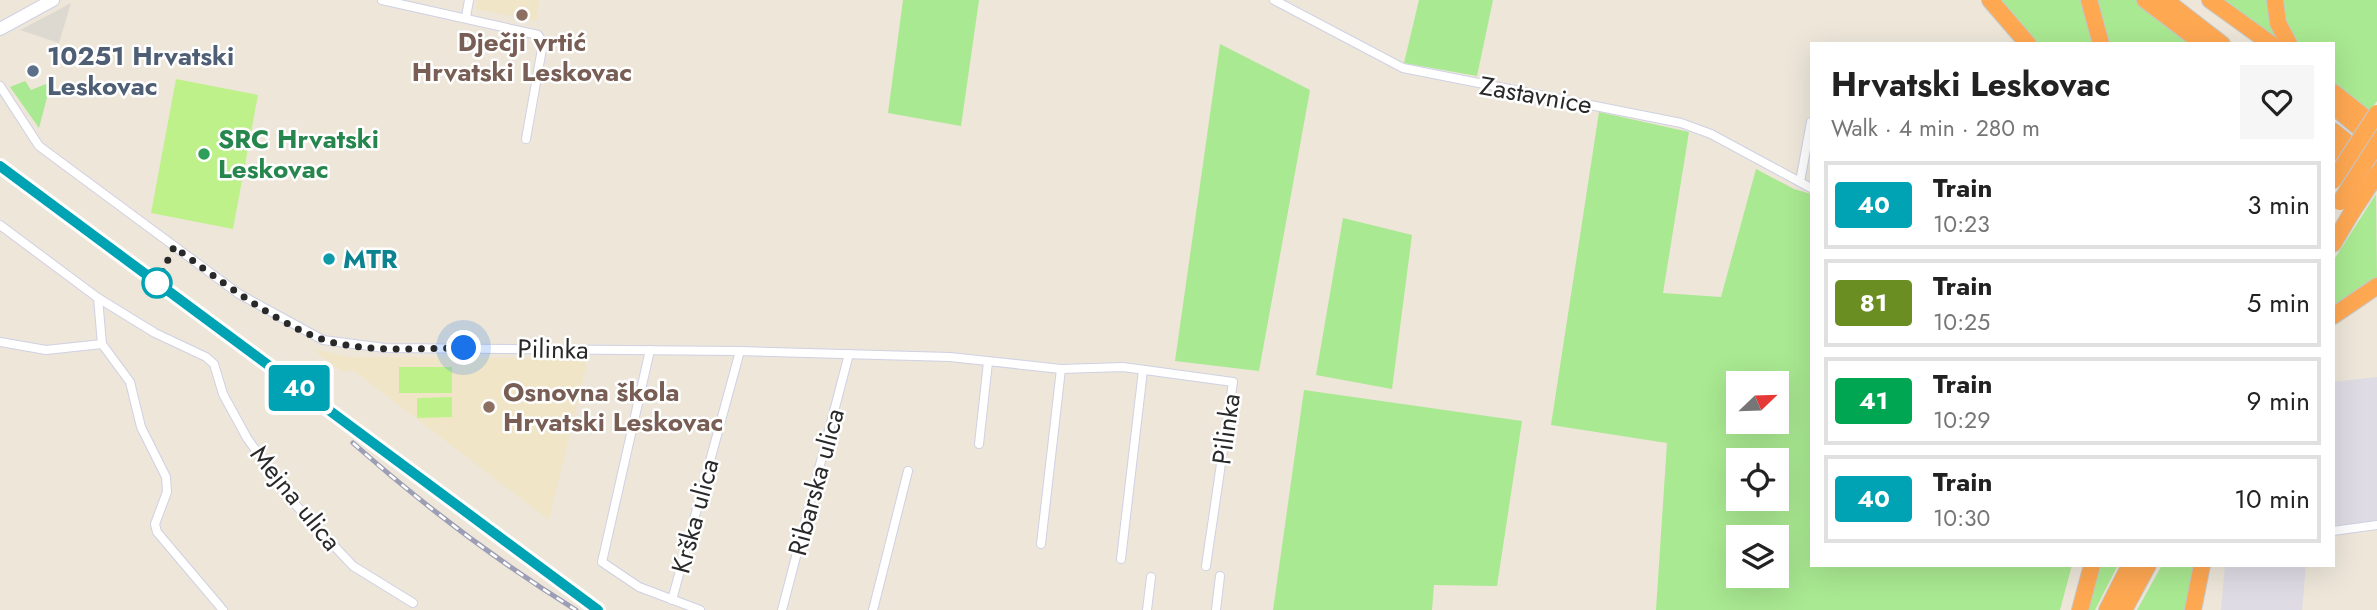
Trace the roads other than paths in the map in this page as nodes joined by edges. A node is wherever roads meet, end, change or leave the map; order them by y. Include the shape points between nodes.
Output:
1 (53, 0) edge
2 (382, 0) edge
3 (468, 0) edge
4 (1990, 0) edge
5 (2145, 0) edge
6 (2165, 0) edge
7 (2196, 0) edge
8 (2210, 0) edge
9 (2275, 0) edge
10 (1279, 1) edge
11 (2091, 5) edge
12 (466, 17) junction
13 (0, 29) edge
14 (2026, 42) edge
15 (2100, 42) edge
16 (2200, 42) edge
17 (2219, 42) edge
18 (2250, 42) edge
19 (2268, 42) edge
20 (2288, 42) edge
21 (0, 86) edge
22 (2335, 87) edge
23 (2335, 93) edge
24 (2335, 108) edge
25 (2370, 114) edge
26 (1810, 127) edge
27 (2377, 127) edge
28 (2335, 133) edge
29 (526, 139) dead end
30 (2377, 143) edge
31 (2335, 148) edge
32 (2335, 154) edge
33 (2374, 175) edge
34 (2335, 177) edge
35 (1800, 182) junction
36 (1810, 187) edge
37 (2342, 209) edge
38 (0, 225) edge
39 (2335, 236) edge
40 (2377, 286) edge
41 (98, 298) junction
42 (2335, 315) edge
43 (0, 342) edge
44 (102, 344) junction
45 (650, 350) junction
46 (740, 351) junction
47 (849, 354) junction
48 (989, 362) junction
49 (1061, 369) junction
50 (1143, 370) junction
51 (979, 444) dead end
52 (908, 471) dead end
53 (2377, 525) edge
54 (2335, 531) edge
55 (1041, 544) dead end
56 (1121, 559) dead end
57 (1206, 566) dead end
58 (2091, 567) edge
59 (2129, 567) edge
60 (2147, 567) edge
61 (2202, 567) edge
62 (1220, 576) dead end
63 (1151, 577) dead end
64 (672, 600) junction
65 (413, 603) dead end
66 (223, 610) edge
67 (701, 610) edge
68 (782, 610) edge
69 (873, 610) edge
70 (1147, 610) edge
71 (1216, 610) edge
72 (2080, 610) edge
73 (2107, 610) edge
74 (2124, 610) edge
75 (2193, 610) edge

1 - 13 main road
2 - 12 street via 435,15
3 - 12 street
4 - 14 highway
5 - 16 highway
6 - 17 highway
7 - 18 highway
8 - 19 highway
9 - 20 highway via 2278,23
10 - 35 street, Zastavnice via 1403,68 1681,123
11 - 15 highway
12 - 29 street via 538,35 542,43
21 - 45 street, Pilinka via 26,130 65,167 239,294 323,340 385,348
22 - 25 highway
23 - 25 highway
24 - 30 highway
25 - 27 highway
25 - 34 highway, bridge
26 - 35 street
28 - 33 highway
30 - 37 highway, bridge
31 - 33 highway
32 - 33 highway
33 - 37 highway, bridge
35 - 36 street, Zastavnice
37 - 39 highway
38 - 41 street
40 - 42 highway
41 - 44 street
41 - 65 street, Mejna ulica via 155,333 206,356 214,364 223,394 247,438 291,499 353,566
43 - 44 street via 46,350
44 - 66 street via 128,378 141,427 164,470 167,492 156,520 158,532
45 - 46 street, Pilinka
45 - 64 street via 602,562 639,587
46 - 47 street, Pilinka
46 - 64 street, Krška ulica
47 - 48 street, Pilinka
47 - 68 street, Ribarska ulica
48 - 49 street, Pilinka
48 - 51 street
49 - 50 street, Pilinka via 1105,366
49 - 55 street
50 - 56 street
50 - 57 street, Pilinka via 1233,382
52 - 69 street
53 - 54 street
58 - 72 highway
59 - 73 highway
60 - 74 highway
61 - 75 highway
62 - 71 street
63 - 70 street
64 - 67 street

